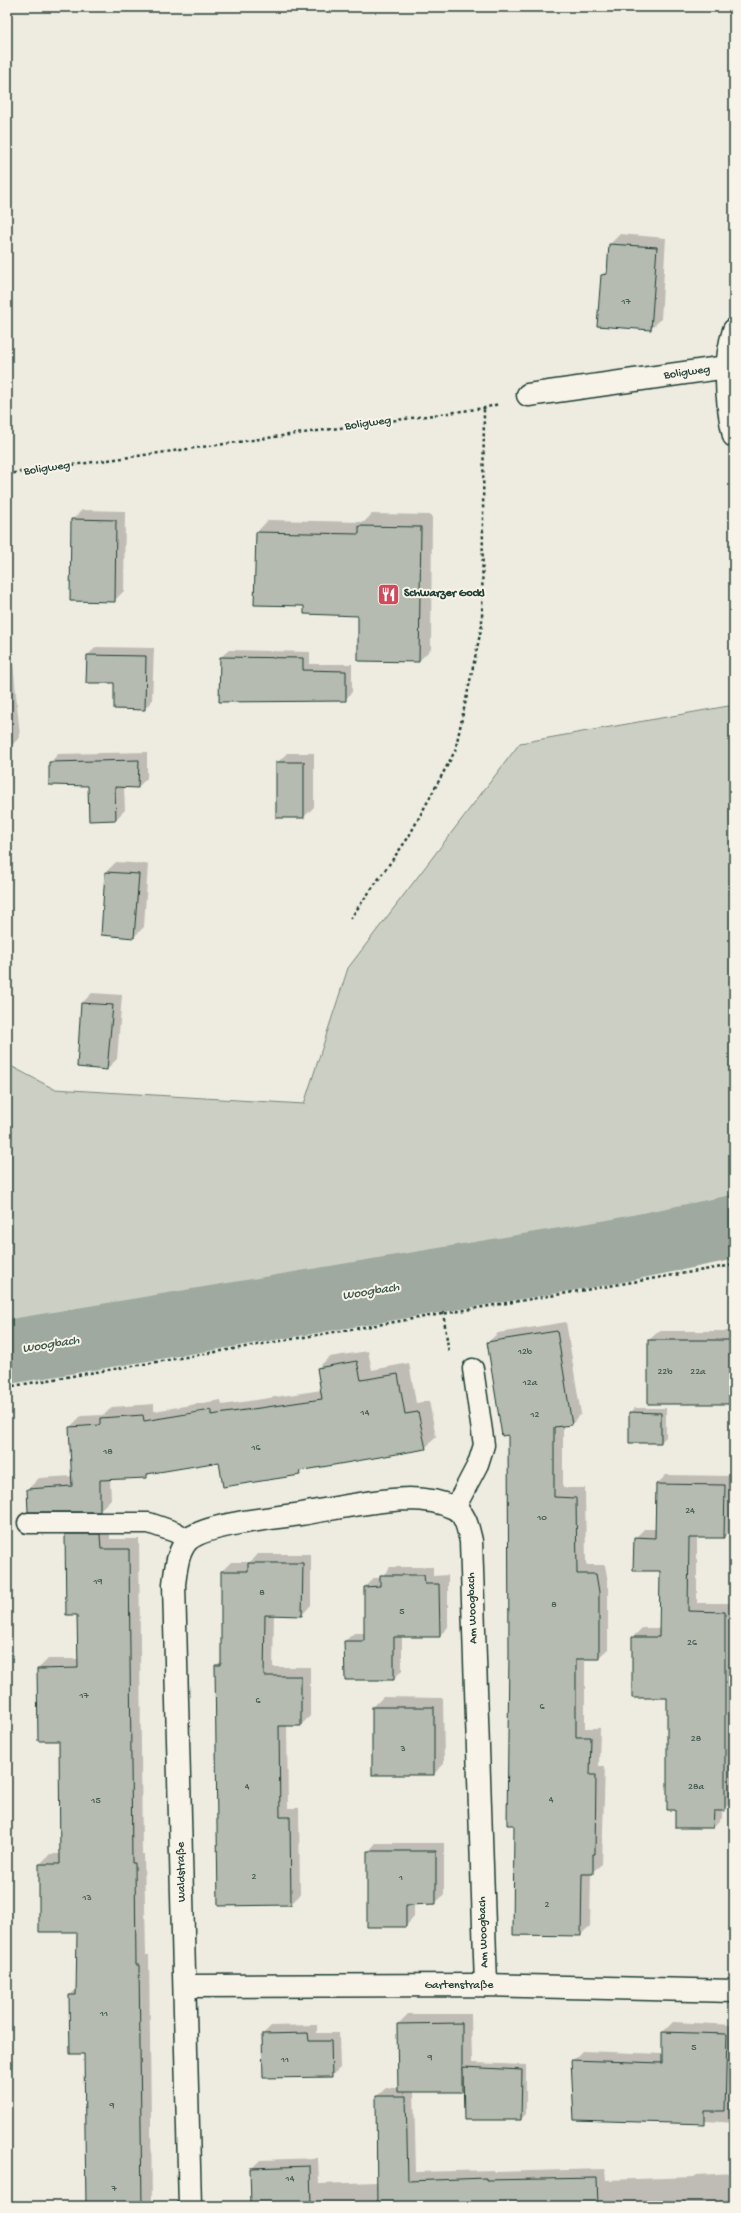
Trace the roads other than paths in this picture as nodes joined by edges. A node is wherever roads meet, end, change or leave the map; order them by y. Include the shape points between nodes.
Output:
1 (734, 330) edge
2 (727, 367) junction
3 (528, 394) road end
4 (734, 436) edge
5 (473, 1369) dead end
6 (455, 1508) junction
7 (28, 1523) dead end
8 (188, 1540) junction
9 (486, 1985) junction
10 (185, 1986) junction
11 (734, 1991) edge
12 (190, 2206) edge

1 - 2 street
2 - 3 street, Boligweg
2 - 4 street via 728,409
5 - 6 lane via 484,1445 478,1464
6 - 8 street via 436,1502 411,1499 384,1501 239,1524 198,1533
6 - 9 street, Am Woogbach via 466,1521 470,1541
7 - 8 lane via 149,1523 175,1532
8 - 10 street, Waldstraße via 178,1559 174,1584
9 - 10 street, Gartenstraße
9 - 11 street, Gartenstraße
10 - 12 street, Waldstraße

